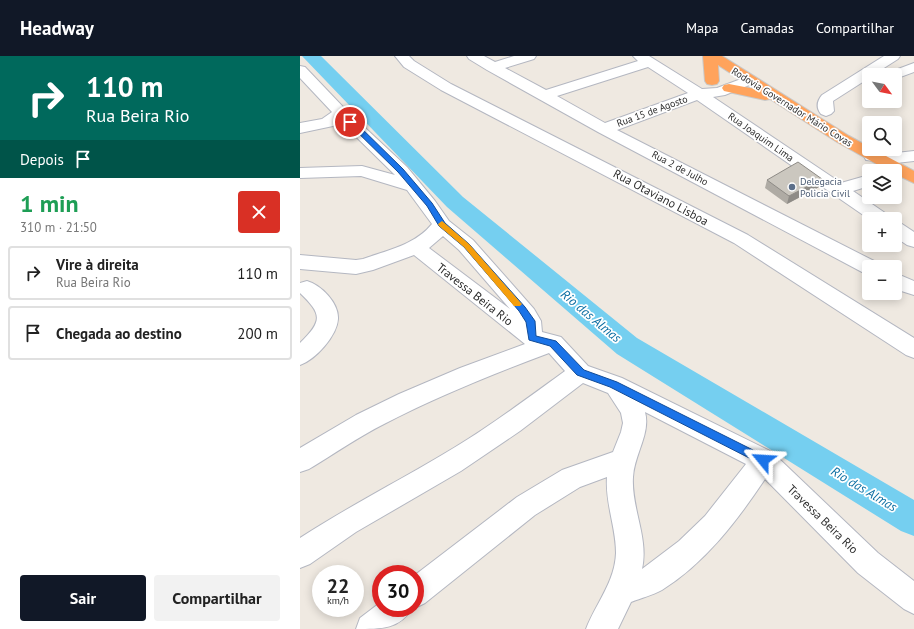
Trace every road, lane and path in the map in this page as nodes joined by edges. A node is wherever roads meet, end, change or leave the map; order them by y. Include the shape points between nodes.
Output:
1 (402, 56) edge
2 (474, 56) edge
3 (529, 56) edge
4 (710, 56) edge
5 (713, 56) edge
6 (893, 56) edge
7 (644, 59) edge
8 (914, 67) edge
9 (492, 68) junction
10 (300, 70) edge
11 (902, 72) edge
12 (743, 76) junction
13 (712, 81) junction
14 (729, 88) junction
15 (699, 94) junction
16 (543, 96) junction
17 (782, 101) junction
18 (845, 103) dead end
19 (826, 111) junction
20 (341, 113) junction
21 (805, 115) junction
22 (300, 128) edge
23 (604, 129) junction
24 (862, 150) edge
25 (872, 156) joint
26 (914, 156) edge
27 (885, 164) edge
28 (300, 173) edge
29 (902, 173) edge
30 (914, 178) edge
31 (862, 182) edge
32 (414, 186) junction
33 (839, 190) junction
34 (871, 212) edge
35 (442, 225) junction
36 (902, 233) edge
37 (914, 241) edge
38 (416, 247) junction
39 (300, 262) edge
40 (862, 263) edge
41 (336, 265) junction
42 (902, 284) edge
43 (914, 288) edge
44 (304, 291) edge
45 (542, 341) junction
46 (914, 349) edge
47 (300, 356) edge
48 (580, 372) junction
49 (614, 384) junction
50 (622, 460) junction
51 (763, 460) junction
52 (300, 461) edge
53 (300, 554) edge
54 (868, 563) junction
55 (914, 580) edge
56 (424, 586) edge
57 (622, 591) junction
58 (914, 599) edge
59 (386, 617) edge
60 (371, 629) edge
61 (601, 629) edge

1 - 46 street, Rua Otaviano Lisboa via 409,64 446,87 741,239
2 - 9 street, Rua 2 de Julho
3 - 9 street
4 - 13 highway
5 - 12 highway, Rodovia Governador Mário Covas
6 - 19 street via 828,98 825,102
7 - 15 street, Rua Joaquim Lima
7 - 16 street
8 - 11 street
9 - 16 street, Rua 2 de Julho
10 - 20 street
12 - 13 street
12 - 14 street
12 - 17 highway, Rodovia Governador Mário Covas
13 - 15 street
14 - 15 street
14 - 17 highway
15 - 23 street, Rua 15 de Agosto
15 - 33 street, Rua Joaquim Lima
16 - 23 street, Rua 2 de Julho
17 - 21 highway, Rodovia Governador Mário Covas
18 - 19 street
19 - 21 street
20 - 22 street via 327,123
20 - 32 street via 379,148
21 - 24 highway, Rodovia Governador Mário Covas
23 - 40 street, Rua 2 de Julho
25 - 26 street
25 - 27 highway, Rodovia Governador Mário Covas
28 - 32 street via 362,171
29 - 30 highway, Rodovia Governador Mário Covas
31 - 33 street
32 - 35 street
33 - 34 street, Rua Joaquim Lima
35 - 38 street via 430,239
35 - 45 street via 466,245 522,309
36 - 37 street
38 - 41 street via 356,267
38 - 45 street, Travessa Beira Rio
39 - 41 street
41 - 44 street
42 - 43 street
44 - 47 street via 322,304 327,312 327,324 322,334
45 - 48 street, Travessa Beira Rio
45 - 52 street via 385,411
48 - 49 street, Travessa Beira Rio
48 - 53 street via 511,424 452,463 346,523
49 - 50 street via 631,406 636,419
49 - 51 street, Travessa Beira Rio
50 - 56 street via 571,478 526,506
50 - 57 street via 620,492 630,556
51 - 54 street, Travessa Beira Rio
51 - 57 street via 725,513 689,551 651,580
54 - 55 street
54 - 58 street, Travessa Beira Rio
57 - 61 street
59 - 60 street

